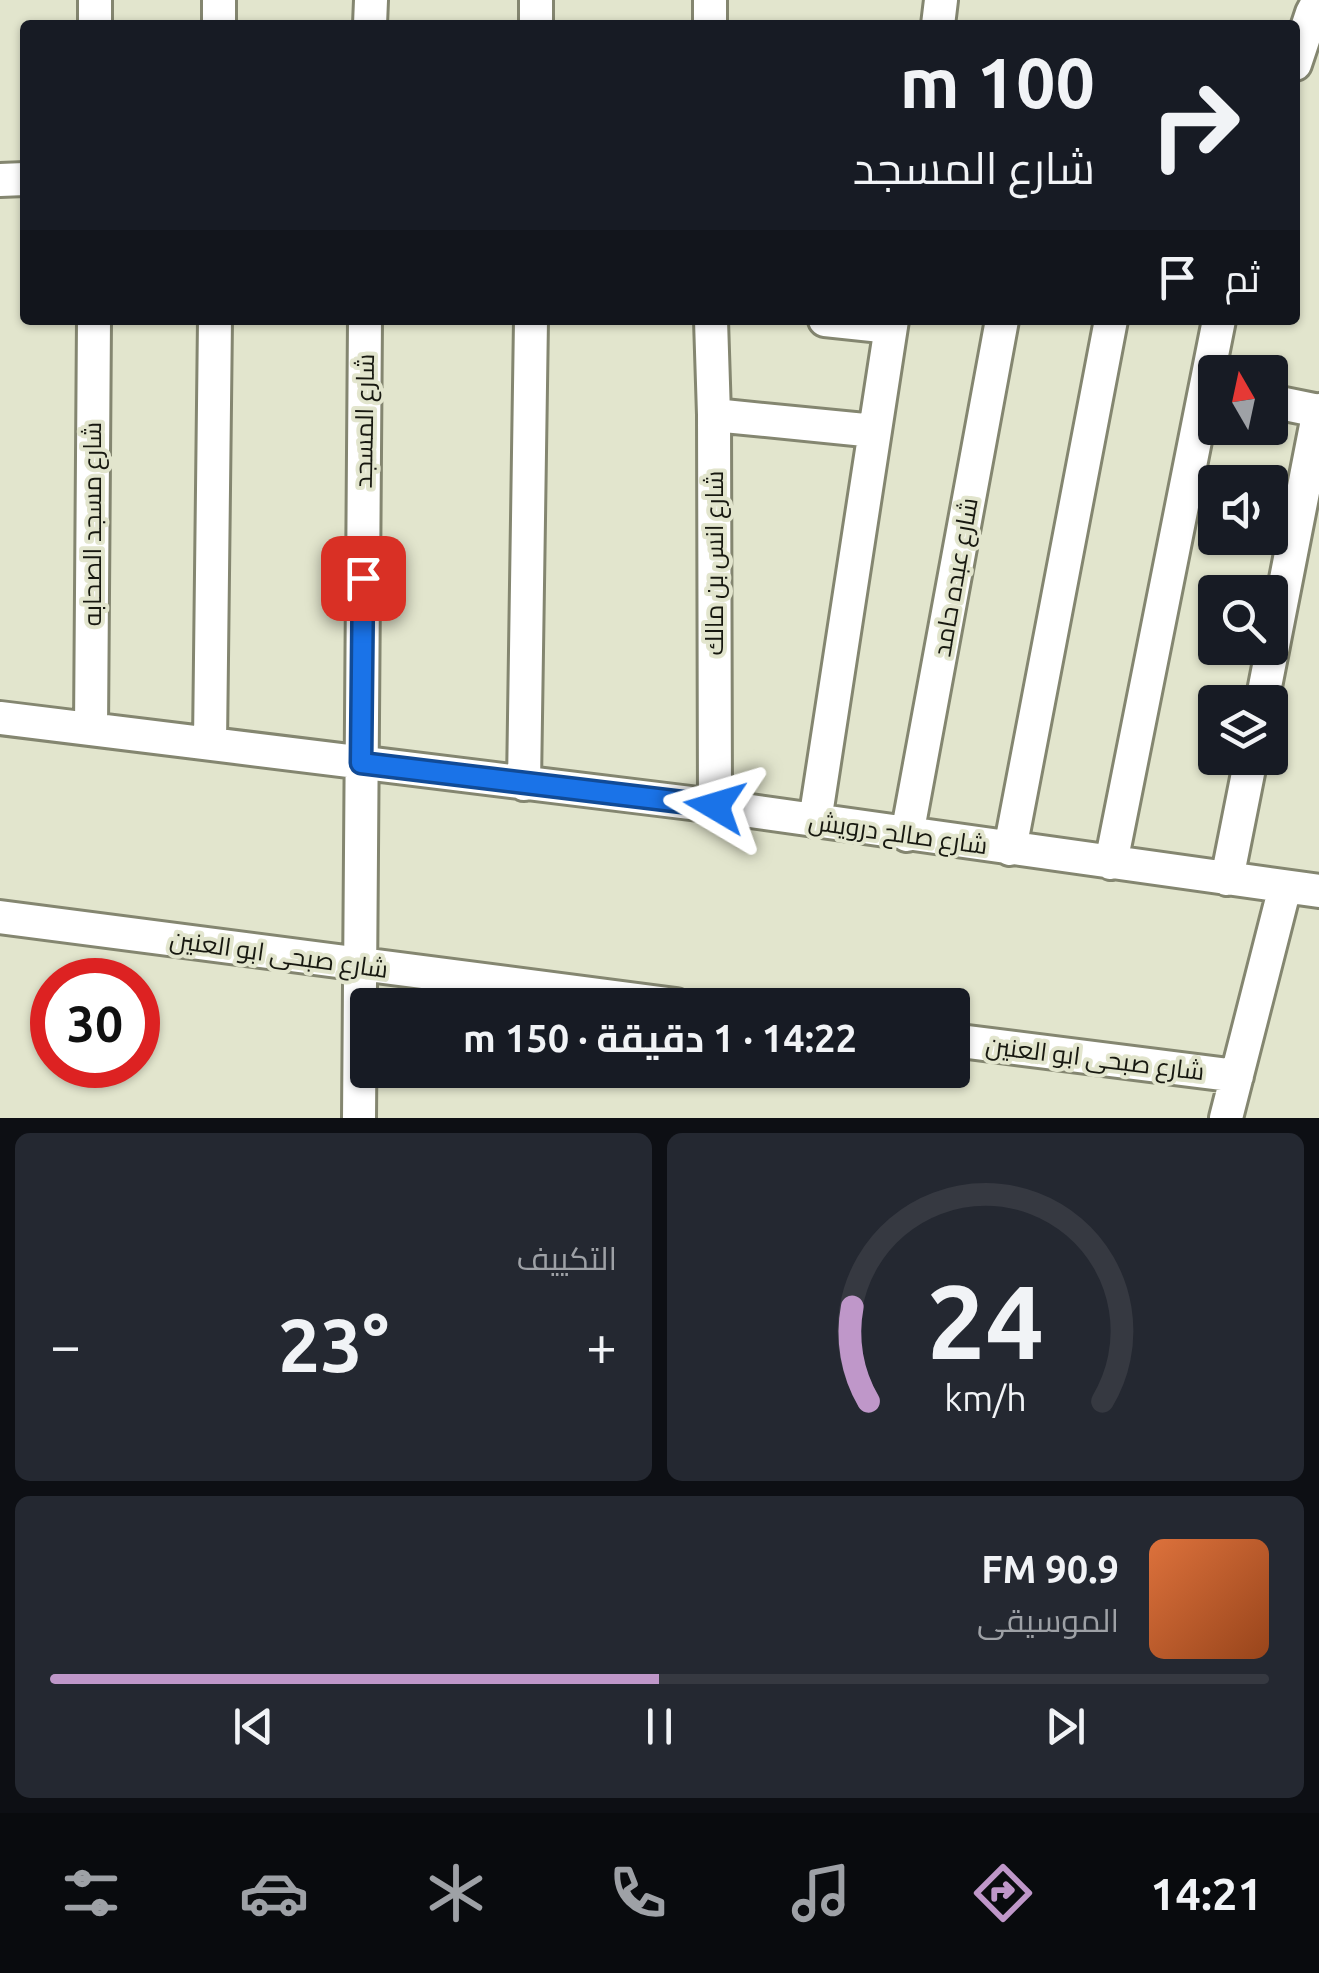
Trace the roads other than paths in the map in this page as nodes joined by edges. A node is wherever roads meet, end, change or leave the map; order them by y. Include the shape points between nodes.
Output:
1 (1318, 0) edge
2 (1300, 49) edge
3 (94, 325) edge
4 (215, 325) edge
5 (365, 325) edge
6 (531, 325) edge
7 (711, 325) edge
8 (892, 325) edge
9 (1001, 325) edge
10 (1110, 325) edge
11 (1218, 325) edge
12 (1214, 355) edge
13 (1288, 405) edge
14 (1319, 411) edge
15 (714, 415) junction
16 (875, 430) junction
17 (1198, 445) edge
18 (1265, 685) edge
19 (0, 718) edge
20 (91, 729) junction
21 (210, 744) junction
22 (361, 763) junction
23 (1248, 775) edge
24 (524, 784) junction
25 (715, 806) junction
26 (815, 821) junction
27 (907, 834) junction
28 (1010, 849) junction
29 (1112, 863) junction
30 (1228, 878) junction
31 (1285, 886) junction
32 (1319, 891) edge
33 (0, 917) edge
34 (361, 965) junction
35 (542, 988) edge
36 (970, 1042) edge
37 (1237, 1076) junction
38 (359, 1118) edge
39 (1226, 1118) edge

1 - 2 street
3 - 20 street, شارع مسجد الصحابه
4 - 21 street
5 - 22 street, شارع المسجد
6 - 24 street
7 - 15 street, شارع انس بن مالك
8 - 16 street
9 - 27 street, شارع عبده حامد
10 - 28 street
11 - 12 street
13 - 14 street
14 - 18 street
15 - 16 street
15 - 25 street, شارع انس بن مالك
16 - 26 street
17 - 29 street
19 - 20 street, شارع صالح درويش
20 - 21 street, شارع صالح درويش
21 - 22 street, شارع صالح درويش
22 - 24 street, شارع صالح درويش
22 - 34 street, شارع المسجد
23 - 30 street
24 - 25 street, شارع صالح درويش
25 - 26 street, شارع صالح درويش
26 - 27 street, شارع صالح درويش
27 - 28 street, شارع صالح درويش
28 - 29 street, شارع صالح درويش
29 - 30 street, شارع صالح درويش
30 - 31 street, شارع صالح درويش
31 - 32 street, شارع صالح درويش
31 - 37 street
33 - 34 street, شارع صبحى ابو العنين
34 - 35 street, شارع صبحى ابو العنين
34 - 38 street, شارع المسجد
36 - 37 street, شارع صبحى ابو العنين
37 - 39 street

